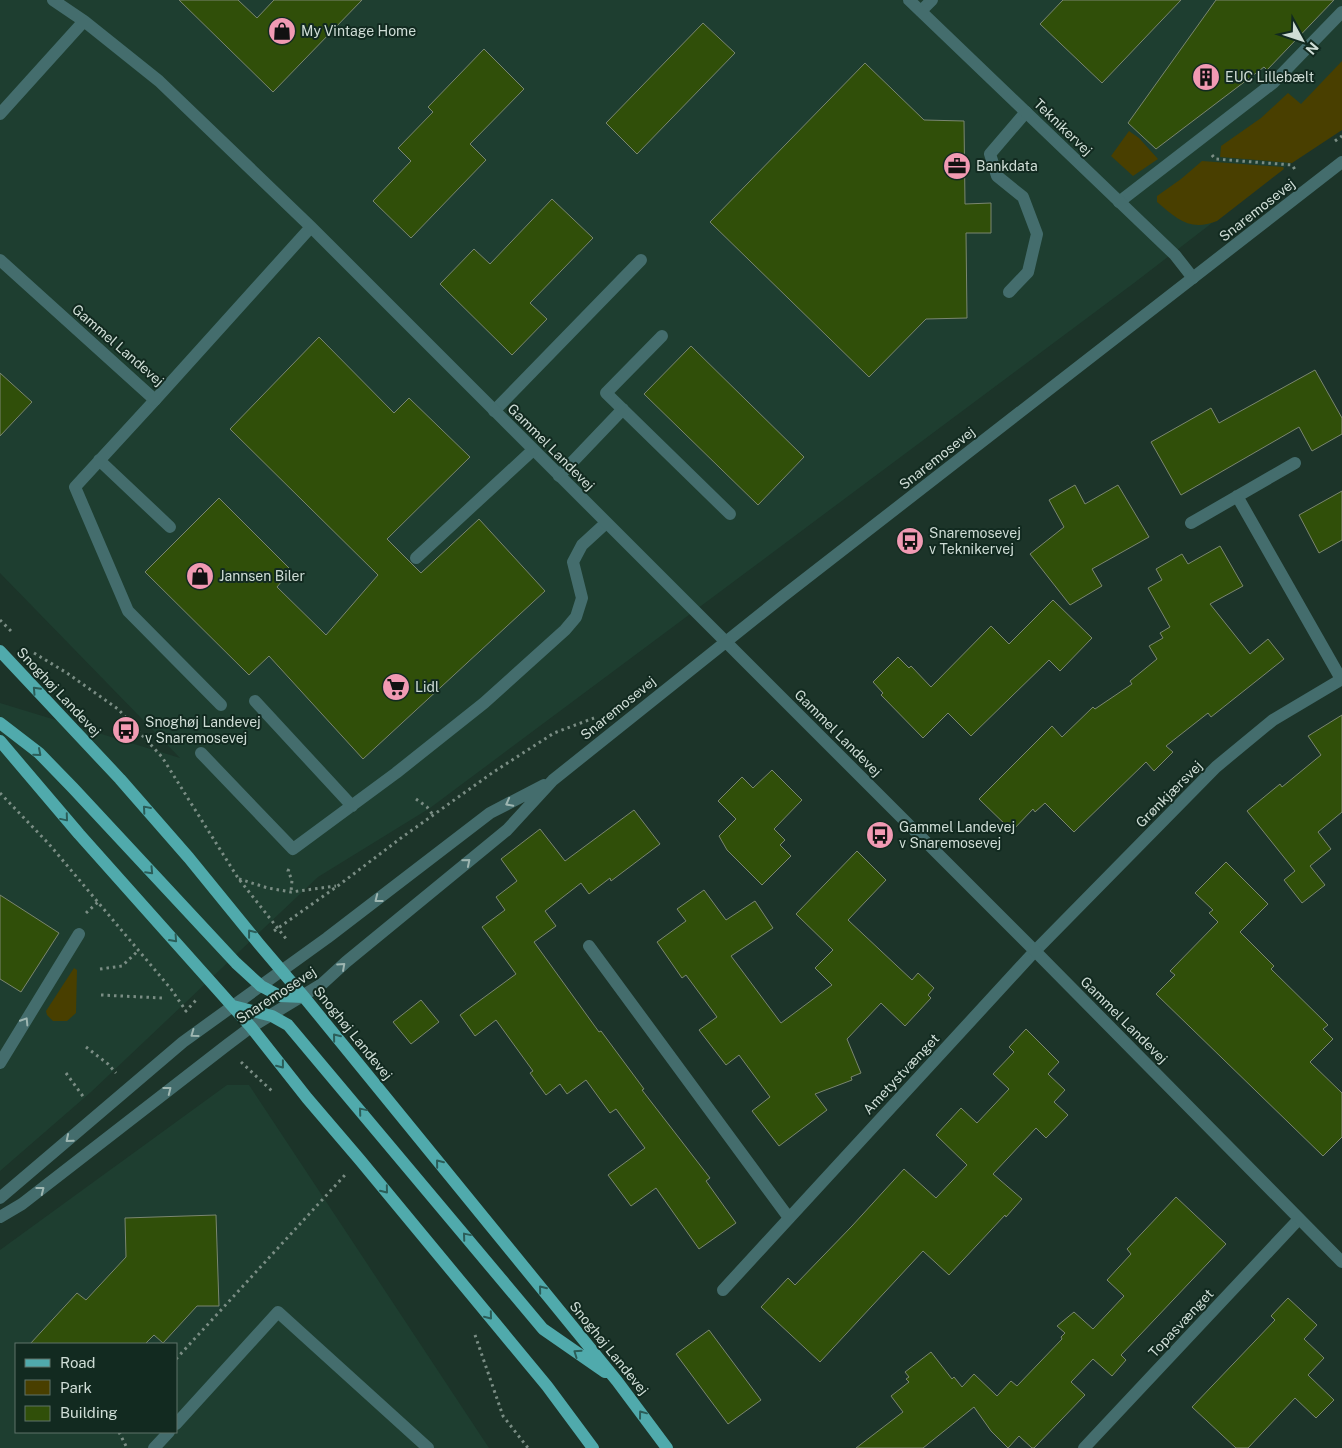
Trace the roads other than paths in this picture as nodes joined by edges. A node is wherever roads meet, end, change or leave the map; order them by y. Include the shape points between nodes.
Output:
1 (53, 0) edge
2 (909, 0) edge
3 (932, 0) edge
4 (921, 11) junction
5 (1342, 12) edge
6 (84, 21) junction
7 (1026, 112) junction
8 (0, 114) edge
9 (1342, 162) edge
10 (1118, 202) junction
11 (311, 227) junction
12 (0, 260) edge
13 (641, 260) dead end
14 (1193, 278) junction
15 (1008, 292) dead end
16 (662, 336) dead end
17 (155, 400) junction
18 (623, 409) junction
19 (494, 411) junction
20 (533, 450) junction
21 (99, 460) junction
22 (1295, 463) dead end
23 (559, 476) junction
24 (1237, 496) junction
25 (730, 514) dead end
26 (606, 523) junction
27 (1191, 523) dead end
28 (170, 527) dead end
29 (416, 558) dead end
30 (726, 642) junction
31 (0, 651) edge
32 (1342, 679) edge
33 (255, 701) dead end
34 (221, 705) dead end
35 (0, 723) edge
36 (0, 741) edge
37 (201, 753) dead end
38 (553, 780) junction
39 (352, 806) junction
40 (79, 934) dead end
41 (589, 946) dead end
42 (1034, 951) junction
43 (282, 970) junction
44 (261, 986) junction
45 (304, 997) junction
46 (233, 1006) junction
47 (272, 1016) junction
48 (251, 1027) junction
49 (0, 1063) edge
50 (0, 1198) edge
51 (0, 1217) edge
52 (789, 1218) junction
53 (1299, 1219) junction
54 (1342, 1262) edge
55 (723, 1290) dead end
56 (617, 1381) junction
57 (178, 1422) edge
58 (168, 1433) edge
59 (154, 1448) edge
60 (428, 1448) edge
61 (593, 1448) edge
62 (667, 1448) edge
63 (1084, 1448) edge

1 - 6 street, Gammel Landevej
2 - 4 street, Teknikervej
3 - 4 street
4 - 7 street, Teknikervej
5 - 10 street via 1273,83
6 - 8 street
6 - 11 street, Gammel Landevej via 159,81
7 - 10 street, Teknikervej
7 - 15 street via 990,154 997,176 1023,197 1037,234 1028,272
9 - 14 street, Snaremosevej
10 - 14 street, Teknikervej via 1175,255
11 - 17 street, Gammel Landevej
11 - 19 street, Gammel Landevej
12 - 17 street, Gammel Landevej
13 - 19 street
14 - 30 street, Snaremosevej
16 - 18 street via 606,393
17 - 21 street
18 - 23 street
18 - 25 street
19 - 20 street, Gammel Landevej
20 - 23 street, Gammel Landevej
20 - 29 street
21 - 28 street
21 - 34 street via 75,487 128,611
22 - 24 street
23 - 26 street, Gammel Landevej
24 - 27 street
24 - 32 street, Grønkjærsvej
26 - 30 street, Gammel Landevej
26 - 39 street via 582,545 573,562 582,598 576,617 565,630 484,703
30 - 38 street, Snaremosevej
30 - 42 street, Gammel Landevej
43 -> 31 main road, Snoghøj Landevej via 189,858
32 - 42 street, Grønkjærsvej via 1273,720 1216,768
33 - 39 street
35 -> 44 main road via 46,760 220,948
36 -> 46 main road via 78,834
37 - 39 street via 293,849
38 -> 43 street, Snaremosevej via 490,813
45 -> 38 street, Snaremosevej via 507,830
49 -> 40 street
41 - 52 street
42 - 52 street, Ametystvænget
42 - 53 street, Gammel Landevej
43 - 44 street, Snaremosevej
43 - 45 main road, Snoghøj Landevej
44 - 45 main road via 280,996
44 - 46 street, Snaremosevej
45 - 47 street, Snaremosevej
56 -> 45 main road, Snoghøj Landevej
46 - 47 main road
46 - 48 main road
46 -> 50 street, Snaremosevej via 183,1042
47 - 48 street, Snaremosevej
56 -> 47 main road via 543,1330 288,1024
51 -> 48 street, Snaremosevej via 22,1204
48 -> 61 main road via 547,1386
52 - 55 street, Ametystvænget
53 - 54 street, Gammel Landevej
53 - 63 street, Topasvænget
62 -> 56 main road, Snoghøj Landevej
57 - 60 street via 278,1312
58 - 59 street

